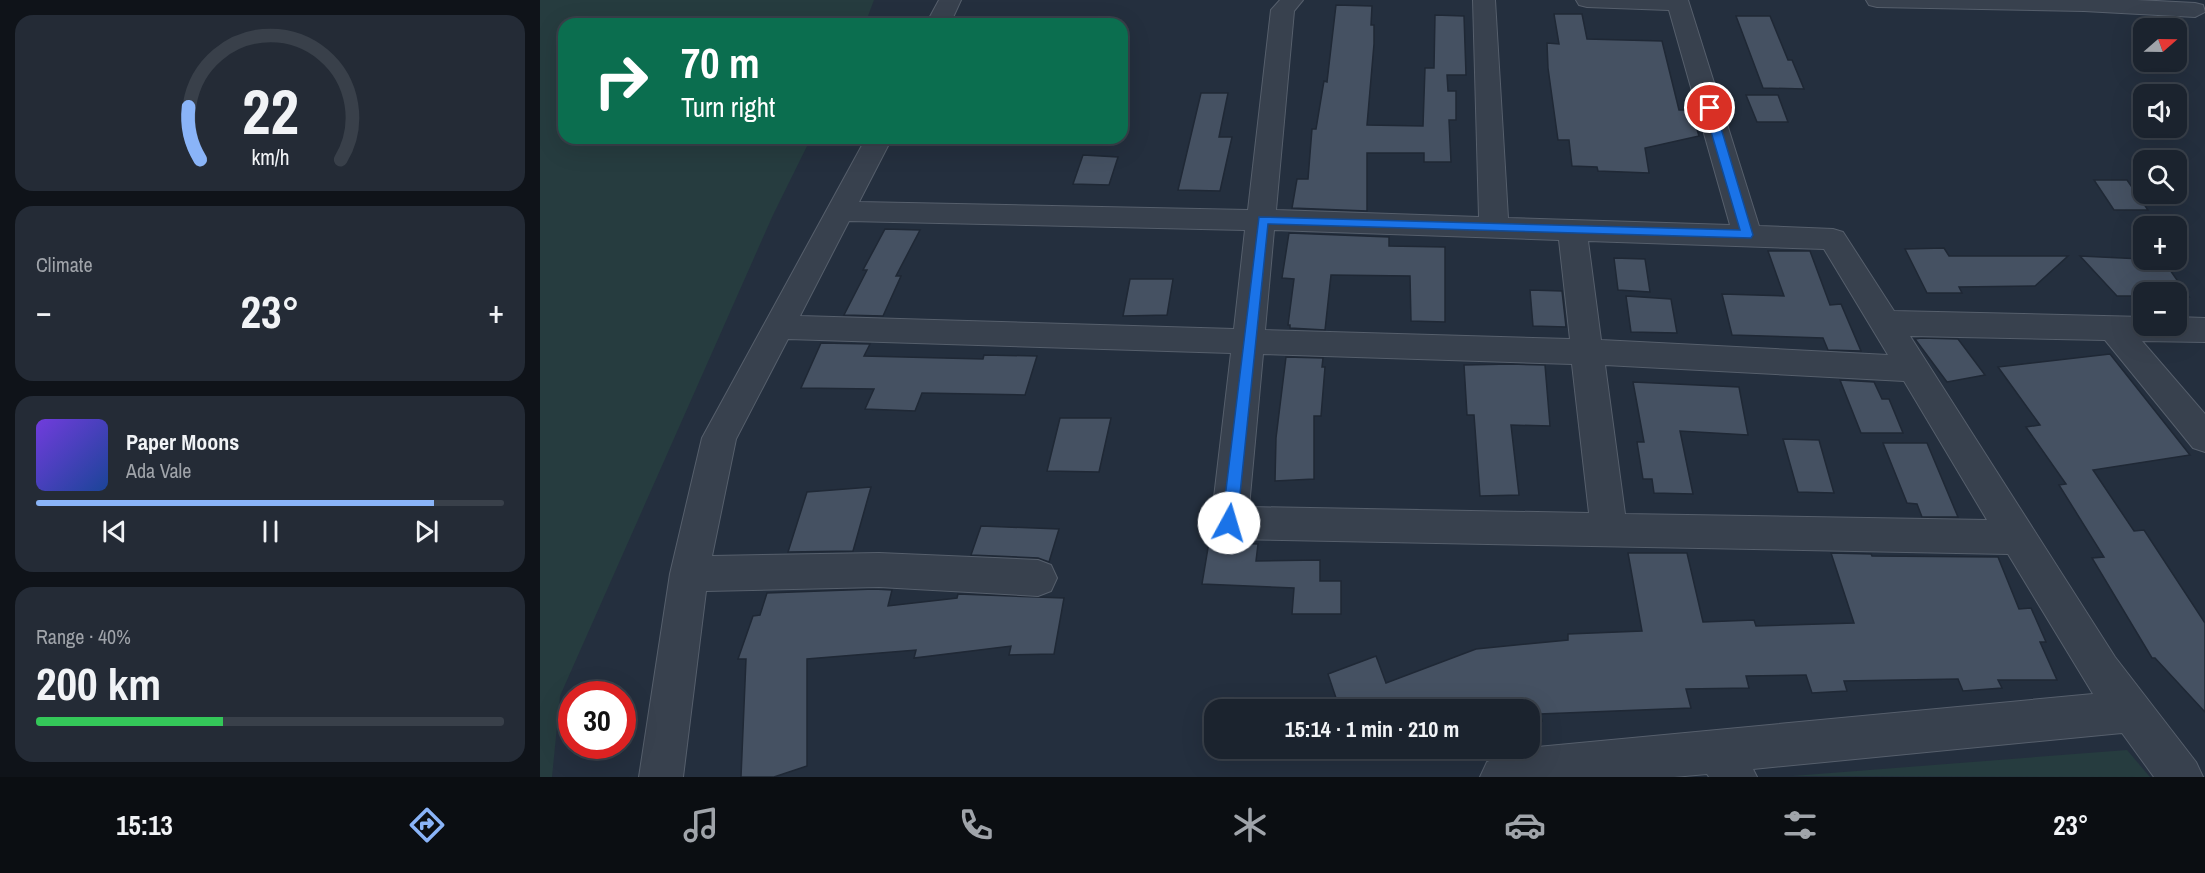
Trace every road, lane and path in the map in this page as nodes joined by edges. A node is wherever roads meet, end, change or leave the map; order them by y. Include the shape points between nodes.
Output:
1 (950, 0) edge
2 (1292, 0) edge
3 (1484, 0) edge
4 (1587, 0) edge
5 (1616, 0) edge
6 (1876, 0) edge
7 (2082, 2) edge
8 (2194, 10) edge
9 (941, 18) edge
10 (876, 144) edge
11 (841, 211) junction
12 (1263, 220) junction
13 (1494, 227) junction
14 (1572, 230) junction
15 (1747, 235) junction
16 (1885, 323) junction
17 (778, 327) junction
18 (2113, 328) junction
19 (2205, 330) edge
20 (1249, 342) junction
21 (1588, 352) junction
22 (1913, 369) junction
23 (2205, 438) edge
24 (1609, 530) junction
25 (2016, 537) junction
26 (689, 574) junction
27 (1038, 578) dead end
28 (2131, 711) junction
29 (1726, 764) edge
30 (661, 777) edge
31 (1502, 777) edge
32 (2181, 777) edge

1 - 9 street
2 - 12 street via 1283,10
3 - 13 street
4 - 5 street
5 - 15 street via 1679,3
6 - 7 street
7 - 8 street
10 - 11 street
11 - 12 street
11 - 17 street
12 - 13 street
12 - 20 street
13 - 14 street
14 - 15 street
14 - 21 street
15 - 16 street via 1833,239
16 - 18 street
16 - 22 street
17 - 20 street
17 - 26 street via 719,438
18 - 19 street
18 - 23 street
20 - 21 street
20 - 24 street via 1229,523
21 - 22 street
21 - 24 street
22 - 25 street
24 - 25 street
25 - 28 street
26 - 27 street via 879,570
26 - 30 street
28 - 29 street
28 - 32 street
29 - 31 street via 1517,771

